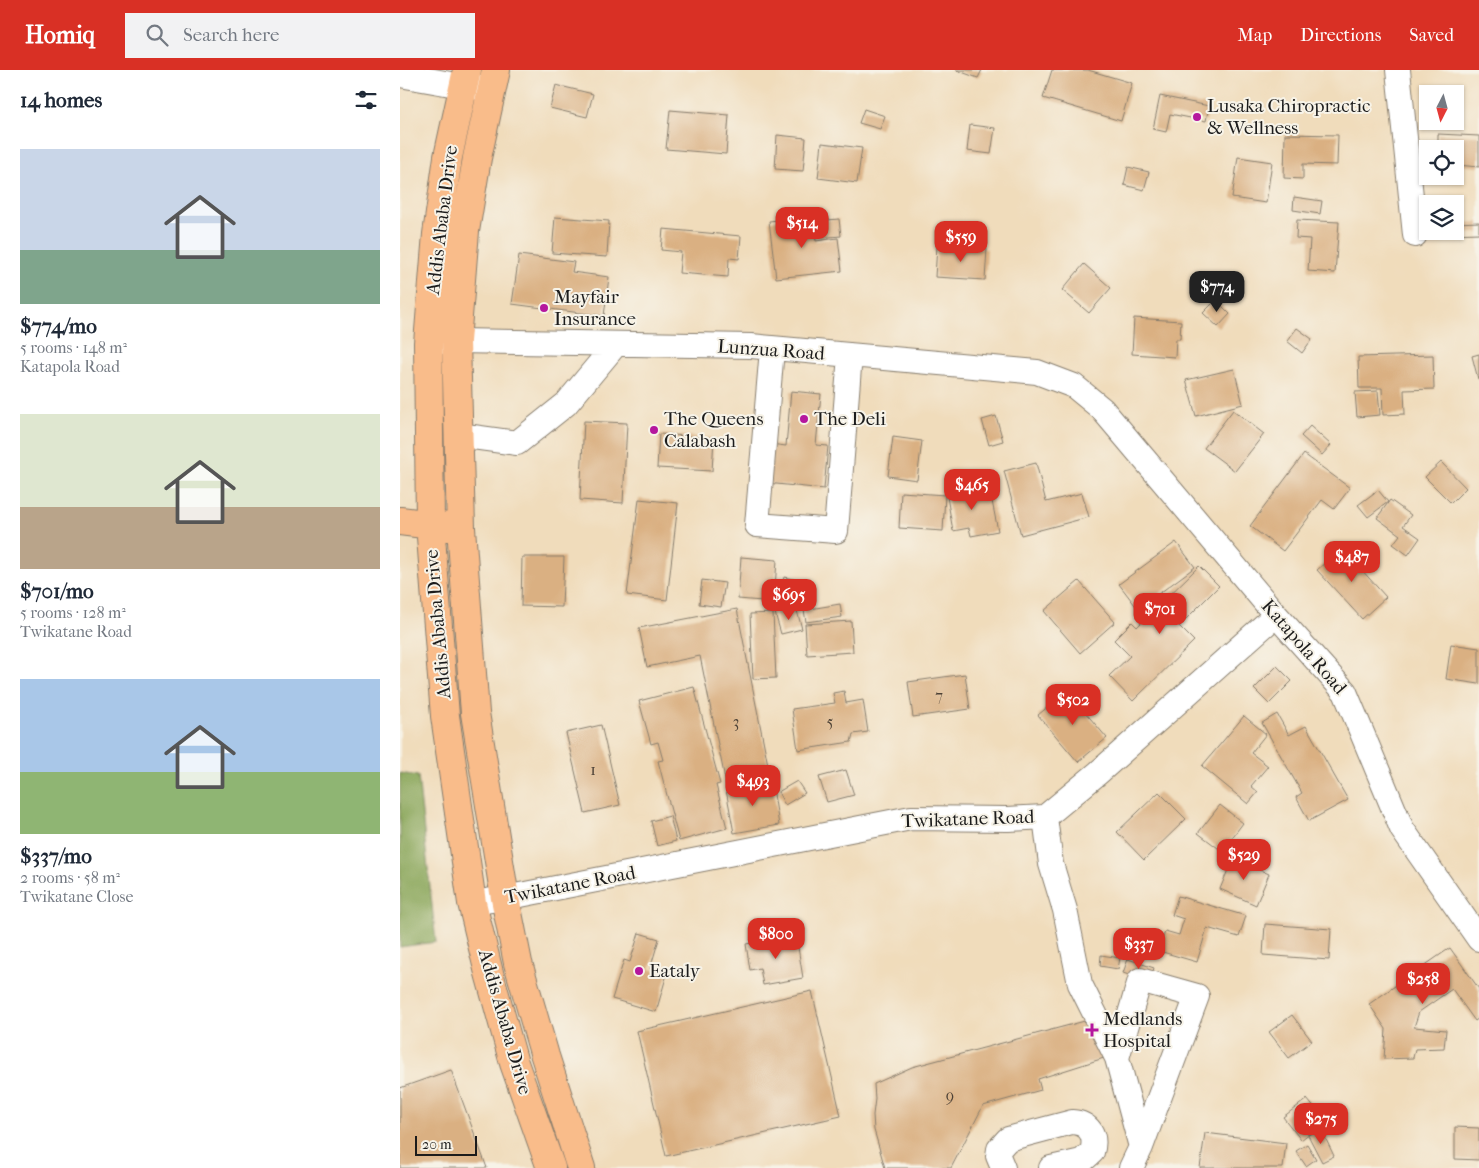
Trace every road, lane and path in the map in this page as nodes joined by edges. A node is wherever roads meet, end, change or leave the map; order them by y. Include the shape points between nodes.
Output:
1 (1398, 70) edge
2 (400, 75) edge
3 (465, 78) edge
4 (494, 79) edge
5 (1415, 235) dead end
6 (456, 341) junction
7 (428, 343) junction
8 (616, 344) junction
9 (772, 349) junction
10 (850, 355) junction
11 (1102, 409) joint
12 (458, 434) junction
13 (428, 472) junction
14 (400, 508) edge
15 (400, 521) edge
16 (430, 524) junction
17 (461, 528) junction
18 (1276, 615) junction
19 (1044, 817) junction
20 (505, 898) junction
21 (472, 903) junction
22 (1479, 939) edge
23 (1117, 1058) junction
24 (1136, 1158) edge
25 (1087, 1164) edge
26 (551, 1168) edge
27 (581, 1168) edge
28 (1003, 1168) edge
29 (1051, 1168) edge

1 - 5 street
2 - 3 street
3 - 4 street
3 - 7 main road, Addis Ababa Drive via 448,157
4 - 6 main road, Addis Ababa Drive via 465,231
6 - 7 street, Lunzua Road
6 - 8 street, Lunzua Road
6 - 12 main road, Addis Ababa Drive
7 - 13 main road, Addis Ababa Drive
8 - 9 street, Lunzua Road
8 - 12 street via 566,404 517,443
9 - 10 street, Lunzua Road
9 - 10 street via 758,525 836,531
10 - 11 street, Lunzua Road via 1037,372 1074,386
11 - 18 street, Katapola Road
12 - 17 main road, Addis Ababa Drive
13 - 14 main road via 414,496
13 - 16 main road, Addis Ababa Drive
15 - 16 main road
16 - 17 main road
16 - 21 main road, Addis Ababa Drive via 445,716
17 - 20 main road, Addis Ababa Drive via 474,713
18 - 19 street, Twikatane Road
18 - 22 street, Katapola Road via 1345,692 1402,830
19 - 20 street, Twikatane Road via 911,818
19 - 23 street via 1051,864 1065,910 1080,984
20 - 21 street, Twikatane Road
20 - 27 main road, Addis Ababa Drive via 521,972
21 - 26 main road, Addis Ababa Drive via 514,1063
23 - 24 street
23 - 24 street via 1140,980 1197,996
25 - 28 street via 1094,1138 1086,1125 1072,1122 1008,1139 999,1149
25 - 29 street

